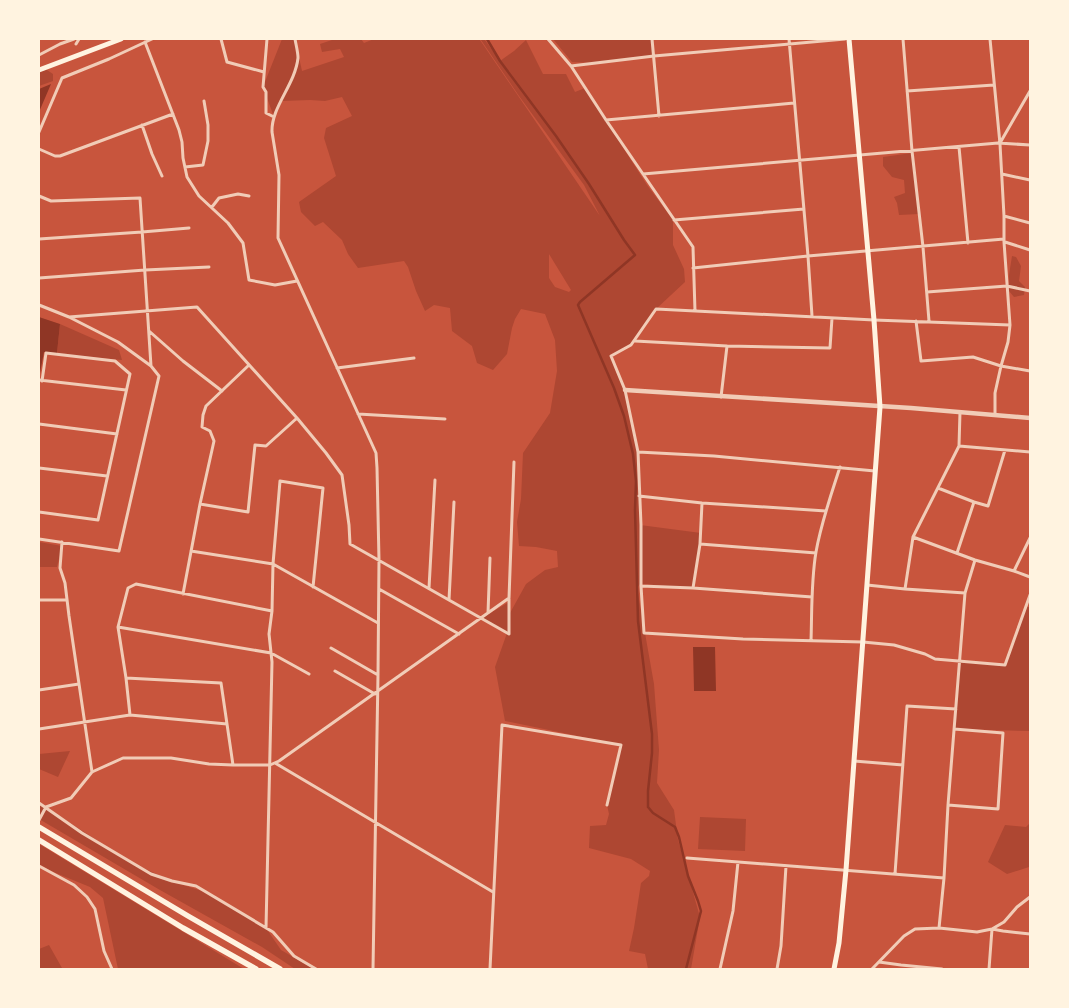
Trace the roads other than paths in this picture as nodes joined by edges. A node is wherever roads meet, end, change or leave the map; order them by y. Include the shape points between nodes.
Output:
1 (74, 39) edge
2 (78, 39) edge
3 (121, 39) edge
4 (152, 39) edge
5 (221, 39) edge
6 (266, 39) edge
7 (295, 39) edge
8 (548, 39) edge
9 (652, 39) edge
10 (788, 39) edge
11 (845, 39) edge
12 (849, 39) edge
13 (903, 39) edge
14 (990, 39) edge
15 (146, 42) junction
16 (76, 44) dead end
17 (789, 44) junction
18 (39, 55) edge
19 (654, 56) junction
20 (571, 66) junction
21 (39, 70) edge
22 (264, 72) junction
23 (994, 85) junction
24 (907, 91) junction
25 (1030, 91) edge
26 (204, 101) dead end
27 (794, 103) junction
28 (173, 114) junction
29 (659, 116) junction
30 (274, 117) junction
31 (606, 120) junction
32 (142, 125) junction
33 (39, 132) edge
34 (1000, 144) junction
35 (1030, 145) edge
36 (959, 147) junction
37 (39, 149) edge
38 (912, 151) junction
39 (860, 155) junction
40 (800, 160) junction
41 (185, 167) junction
42 (643, 174) junction
43 (1002, 174) junction
44 (162, 176) dead end
45 (1030, 180) edge
46 (39, 196) edge
47 (249, 196) dead end
48 (212, 207) junction
49 (804, 209) junction
50 (1004, 216) junction
51 (674, 220) junction
52 (1030, 223) edge
53 (189, 228) dead end
54 (142, 232) junction
55 (39, 239) edge
56 (1004, 240) junction
57 (968, 243) junction
58 (923, 247) junction
59 (1030, 250) edge
60 (868, 251) junction
61 (808, 256) junction
62 (209, 267) dead end
63 (693, 268) junction
64 (145, 270) junction
65 (39, 278) edge
66 (297, 281) junction
67 (1007, 286) junction
68 (1030, 291) edge
69 (927, 292) junction
70 (39, 305) edge
71 (147, 311) junction
72 (694, 312) junction
73 (812, 316) junction
74 (69, 317) junction
75 (832, 318) junction
76 (874, 320) junction
77 (916, 321) junction
78 (929, 321) junction
79 (1010, 324) junction
80 (149, 331) junction
81 (634, 341) junction
82 (727, 346) junction
83 (414, 358) dead end
84 (249, 365) junction
85 (151, 366) junction
86 (1001, 366) junction
87 (337, 368) junction
88 (1030, 371) edge
89 (40, 380) edge
90 (126, 390) junction
91 (625, 390) junction
92 (222, 391) junction
93 (721, 396) junction
94 (880, 407) junction
95 (960, 412) junction
96 (358, 414) junction
97 (995, 415) junction
98 (297, 418) junction
99 (1030, 418) edge
100 (444, 419) dead end
101 (39, 424) edge
102 (116, 434) junction
103 (958, 446) junction
104 (1005, 450) junction
105 (638, 452) junction
106 (1030, 452) edge
107 (514, 462) dead end
108 (840, 467) junction
109 (39, 468) edge
110 (875, 471) junction
111 (107, 476) junction
112 (435, 480) dead end
113 (938, 488) junction
114 (639, 496) junction
115 (454, 502) dead end
116 (974, 502) junction
117 (702, 503) junction
118 (200, 504) junction
119 (39, 512) edge
120 (826, 512) junction
121 (914, 537) junction
122 (1030, 538) edge
123 (39, 540) edge
124 (62, 542) junction
125 (700, 544) junction
126 (191, 551) junction
127 (816, 553) junction
128 (957, 553) junction
129 (490, 558) dead end
130 (379, 560) junction
131 (975, 560) junction
132 (273, 564) junction
133 (1014, 571) junction
134 (1030, 577) edge
135 (867, 585) junction
136 (641, 586) junction
137 (313, 587) junction
138 (429, 588) junction
139 (693, 588) junction
140 (378, 589) junction
141 (905, 589) junction
142 (965, 593) junction
143 (184, 594) junction
144 (1030, 595) edge
145 (812, 597) junction
146 (509, 598) junction
147 (39, 600) edge
148 (67, 600) junction
149 (449, 600) junction
150 (272, 611) junction
151 (488, 613) junction
152 (482, 618) junction
153 (378, 623) junction
154 (118, 627) junction
155 (459, 634) junction
156 (811, 641) junction
157 (863, 642) junction
158 (331, 648) dead end
159 (271, 653) junction
160 (960, 661) junction
161 (335, 671) dead end
162 (308, 674) dead end
163 (378, 675) junction
164 (126, 678) junction
165 (79, 684) junction
166 (39, 690) edge
167 (376, 693) junction
168 (956, 709) junction
169 (130, 715) junction
170 (85, 722) junction
171 (227, 724) junction
172 (39, 729) edge
173 (954, 730) junction
174 (854, 761) junction
175 (274, 763) junction
176 (233, 765) junction
177 (270, 765) junction
178 (903, 765) junction
179 (92, 772) junction
180 (39, 803) edge
181 (607, 805) dead end
182 (948, 805) junction
183 (46, 807) junction
184 (39, 820) edge
185 (376, 823) junction
186 (39, 827) edge
187 (39, 840) edge
188 (687, 858) dead end
189 (738, 862) junction
190 (39, 866) edge
191 (786, 866) junction
192 (846, 870) junction
193 (896, 874) junction
194 (944, 878) junction
195 (494, 892) junction
196 (1030, 897) edge
197 (266, 928) junction
198 (939, 928) junction
199 (992, 929) junction
200 (1030, 934) edge
201 (879, 962) junction
202 (112, 969) edge
203 (256, 969) edge
204 (280, 969) edge
205 (316, 969) edge
206 (373, 969) edge
207 (490, 969) edge
208 (720, 969) edge
209 (777, 969) edge
210 (834, 969) edge
211 (872, 969) edge
212 (942, 969) edge
213 (990, 969) edge

1 - 18 street
2 - 16 street
3 - 21 main road
4 - 15 street
5 - 22 street via 227,62
6 - 22 street
7 - 30 street via 296,67
8 - 20 street
9 - 19 street
10 - 17 street
11 - 17 street
12 - 39 main road
13 - 24 street
14 - 23 street
15 - 28 street
15 - 33 street via 62,78
17 - 19 street
17 - 27 street
19 - 20 street
19 - 29 street
20 - 31 street
22 - 30 street via 266,113
23 - 24 street
23 - 34 street
24 - 38 street
25 - 34 street
26 - 41 street via 208,141 203,165
27 - 29 street
27 - 40 street
28 - 32 street
28 - 41 street via 182,142
29 - 31 street
30 - 66 street via 272,132 279,176 278,238
31 - 42 street
32 - 37 street via 60,156
32 - 44 street
34 - 35 street
34 - 36 street
34 - 43 street
36 - 38 street
36 - 57 street
38 - 39 street
38 - 58 street
39 - 40 street
39 - 60 main road
40 - 42 street
40 - 49 street
41 - 48 street via 187,177 199,196
42 - 51 street
43 - 45 street
43 - 50 street
46 - 54 street via 51,202 140,198
47 - 48 street via 238,194 219,198
48 - 66 street via 243,243 249,280 275,285
49 - 51 street
49 - 61 street
50 - 52 street
50 - 56 street
51 - 63 street via 693,247
53 - 54 street
54 - 55 street
54 - 64 street
56 - 57 street
56 - 59 street
56 - 67 street
57 - 58 street
58 - 60 street
58 - 69 street
60 - 61 street
60 - 76 main road
61 - 63 street
61 - 73 street
62 - 64 street
63 - 72 street
64 - 65 street
64 - 71 street
66 - 87 street
67 - 68 street
67 - 69 street
67 - 79 street
69 - 78 street
70 - 74 street
71 - 74 street
71 - 80 street
71 - 84 street via 197,306
72 - 73 street
72 - 81 street via 656,310
73 - 75 street
74 - 85 street via 118,342
75 - 76 street
75 - 82 street via 830,348
76 - 77 street
76 - 94 main road
77 - 78 street
77 - 86 street via 921,361 973,357
78 - 79 street
79 - 86 street
80 - 85 street
80 - 92 street
81 - 82 street
81 - 91 street via 611,356
82 - 93 street
83 - 87 street
84 - 92 street
84 - 98 street
85 - 124 street via 159,376 119,550
86 - 88 street
86 - 97 street via 995,393
87 - 96 street
89 - 90 street
89 - 90 street via 46,353 115,361 130,374
90 - 102 street
91 - 93 street
91 - 105 street
92 - 118 street via 206,406 203,415 202,427 210,431 214,442
93 - 94 street
94 - 95 street
94 - 110 main road
95 - 97 street
95 - 103 street
96 - 100 street
96 - 130 street via 376,453
97 - 99 street
98 - 118 street via 266,446 256,444 248,512
98 - 130 street via 342,475 350,544
101 - 102 street
102 - 111 street
103 - 104 street
103 - 113 street
104 - 106 street
104 - 116 street via 988,506
105 - 108 street
105 - 114 street
107 - 146 street
108 - 110 street
108 - 120 street
109 - 111 street
110 - 135 main road
111 - 119 street via 98,520
112 - 138 street
113 - 116 street
113 - 121 street
114 - 117 street
114 - 136 street
115 - 149 street
116 - 128 street
117 - 120 street
117 - 125 street
118 - 126 street
120 - 127 street
121 - 128 street
121 - 141 street
122 - 133 street
123 - 124 street
124 - 148 street via 60,568
125 - 127 street
125 - 139 street
126 - 132 street
126 - 143 street
127 - 145 street
128 - 131 street
129 - 151 street
130 - 138 street
130 - 140 street
131 - 133 street
131 - 142 street
132 - 137 street
132 - 137 street via 280,481 323,488
132 - 150 street
133 - 134 street
135 - 141 street
135 - 157 main road
136 - 139 street
136 - 156 street via 644,633
137 - 153 street
138 - 149 street
139 - 145 street
140 - 153 street
140 - 155 street
141 - 142 street
142 - 160 street
143 - 150 street
143 - 154 street via 136,584 128,588
144 - 160 street via 1005,665
145 - 156 street
146 - 151 street
146 - 152 street via 509,634
147 - 148 street
148 - 165 street
149 - 152 street
150 - 159 street
151 - 152 street
152 - 155 street
153 - 163 street
154 - 159 street
154 - 164 street
155 - 167 street
156 - 157 street
157 - 160 street via 894,645 935,659
157 - 174 main road
158 - 163 street
159 - 162 street
159 - 177 street
160 - 168 street
161 - 167 street
163 - 167 street
164 - 169 street
164 - 171 street via 221,683
165 - 166 street
165 - 170 street
167 - 175 street
167 - 185 street
168 - 173 street
168 - 178 street via 907,706
169 - 170 street
169 - 171 street
170 - 172 street
170 - 179 street
171 - 176 street
173 - 182 street
173 - 182 street via 1003,733 998,809
174 - 178 street
174 - 192 main road
175 - 177 street
175 - 185 street
176 - 177 street
176 - 179 street via 171,758 123,758
177 - 197 street
178 - 193 street
179 - 183 street via 70,798
180 - 183 street
181 - 195 street via 621,745 502,725
182 - 194 street
183 - 184 street
183 - 197 street via 82,833 151,874 196,886
185 - 195 street
185 - 206 street
186 - 204 highway
187 - 203 highway
188 - 189 street
189 - 191 street
189 - 208 street via 733,911
190 - 202 street via 74,885 87,897 95,910 104,951
191 - 192 street
191 - 209 street
192 - 193 street
192 - 210 main road
193 - 194 street
194 - 198 street
195 - 207 street
196 - 199 street
197 - 205 street via 294,956
198 - 199 street via 977,932
198 - 201 street via 915,929
199 - 200 street
199 - 213 street
201 - 211 street
201 - 212 street

